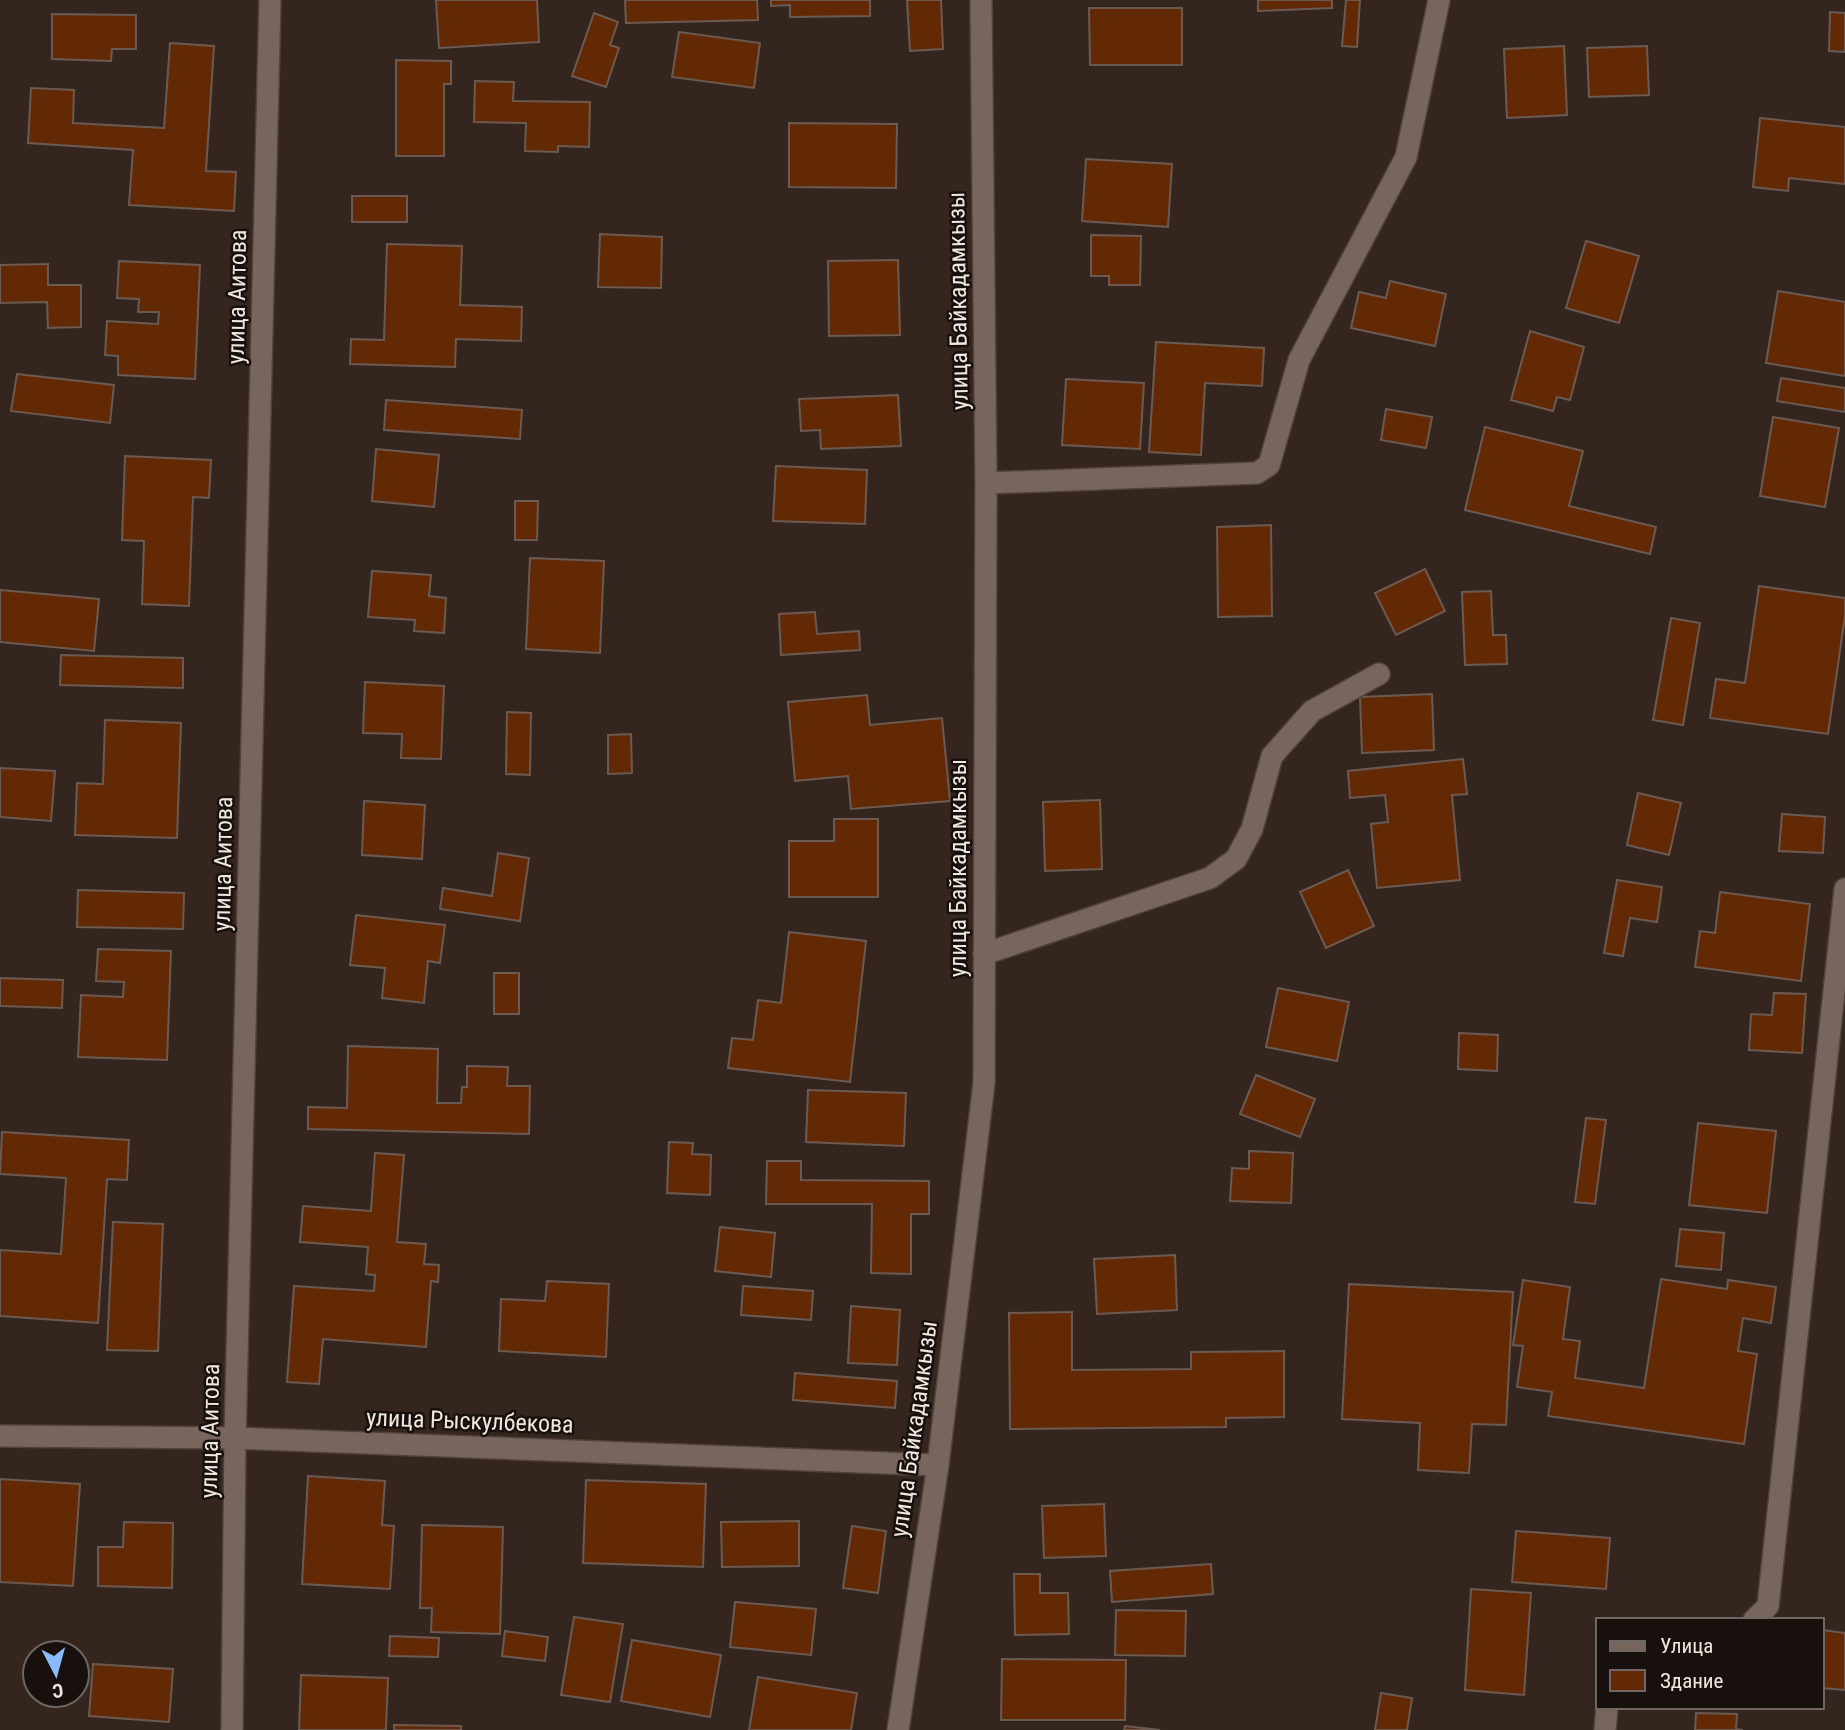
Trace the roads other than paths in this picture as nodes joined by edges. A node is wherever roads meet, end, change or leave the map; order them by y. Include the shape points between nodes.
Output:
1 (271, 0) edge
2 (981, 0) edge
3 (1439, 0) edge
4 (986, 483) junction
5 (1379, 674) dead end
6 (1845, 889) edge
7 (984, 954) junction
8 (0, 1436) edge
9 (235, 1438) junction
10 (938, 1465) junction
11 (1756, 1618) edge
12 (1607, 1709) edge
13 (232, 1730) edge
14 (898, 1730) edge
15 (1605, 1730) edge

1 - 9 street, улица Аитова
2 - 4 street, улица Байкадамкызы
3 - 4 street via 1406,157 1299,360 1269,465 1257,473
4 - 7 street, улица Байкадамкызы
5 - 7 street via 1312,711 1272,756 1252,829 1236,859 1210,878
6 - 11 street via 1768,1606
7 - 10 street, улица Байкадамкызы via 984,1083
8 - 9 street, улица Рыскулбекова
9 - 10 street, улица Рыскулбекова
9 - 13 street, улица Аитова
10 - 14 street, улица Байкадамкызы
12 - 15 street

